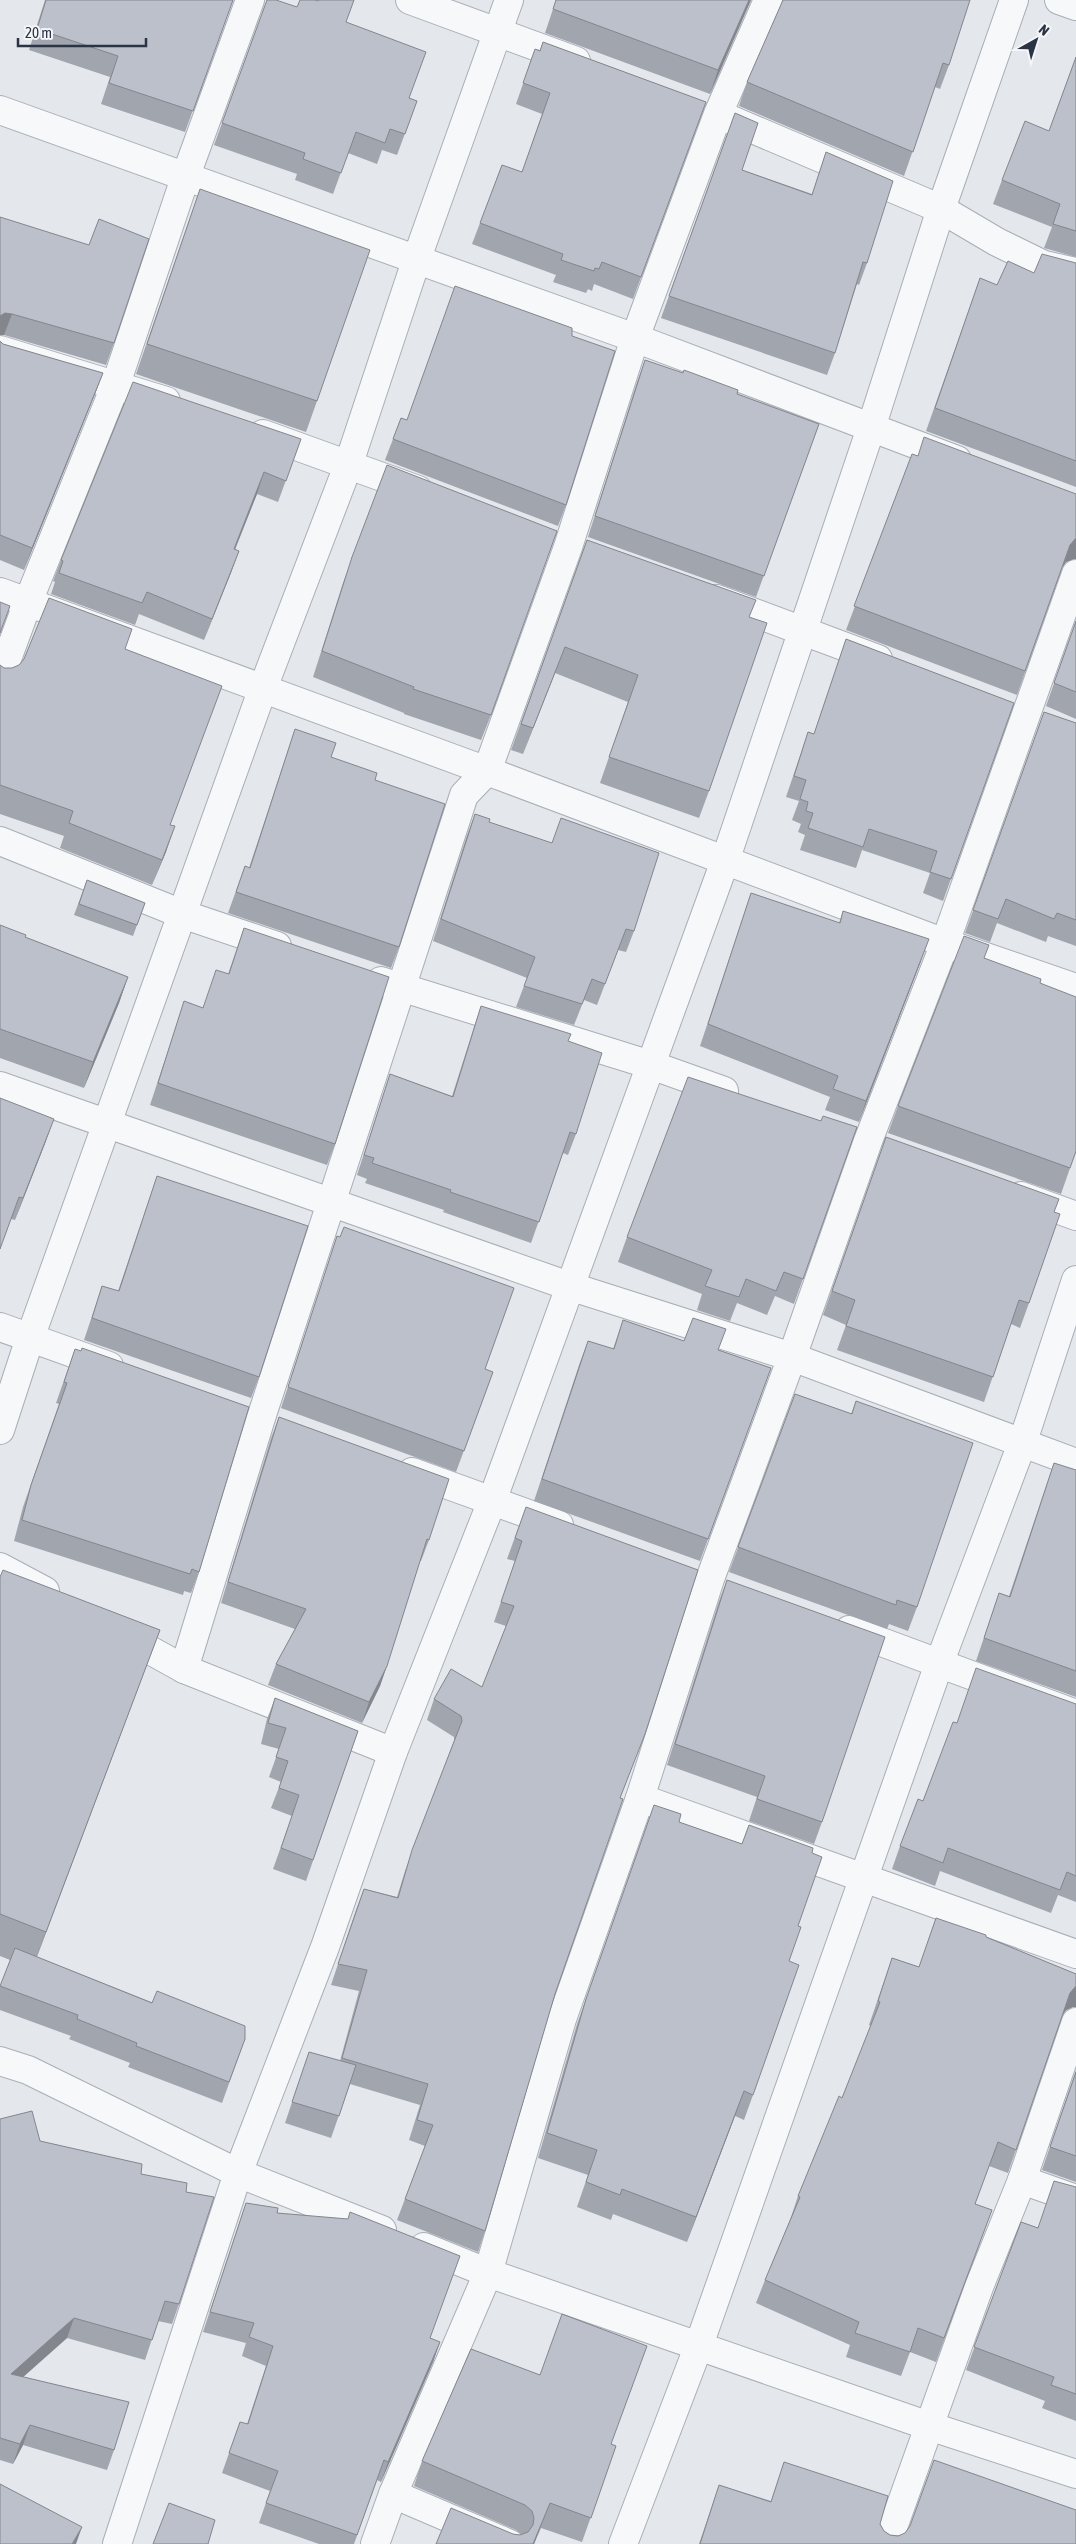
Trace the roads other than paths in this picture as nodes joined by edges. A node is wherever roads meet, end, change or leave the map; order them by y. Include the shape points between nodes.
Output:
1 (250, 0) edge
2 (410, 0) edge
3 (509, 0) edge
4 (768, 0) edge
5 (1014, 0) edge
6 (1059, 0) edge
7 (1076, 6) edge
8 (498, 32) junction
9 (599, 69) edge
10 (691, 104) edge
11 (0, 110) edge
12 (718, 114) junction
13 (185, 178) junction
14 (941, 209) junction
15 (417, 258) junction
16 (1076, 272) edge
17 (635, 338) junction
18 (0, 350) edge
19 (116, 384) junction
20 (191, 410) edge
21 (237, 425) edge
22 (871, 428) junction
23 (349, 463) junction
24 (983, 469) edge
25 (440, 498) edge
26 (541, 537) edge
27 (578, 551) junction
28 (1076, 574) edge
29 (690, 590) edge
30 (0, 592) edge
31 (28, 602) junction
32 (803, 630) junction
33 (905, 669) edge
34 (0, 678) edge
35 (263, 688) junction
36 (1016, 712) junction
37 (1050, 724) edge
38 (487, 771) junction
39 (0, 841) edge
40 (725, 861) junction
41 (182, 914) junction
42 (945, 943) junction
43 (305, 956) edge
44 (362, 975) edge
45 (400, 988) junction
46 (1076, 988) edge
47 (651, 1065) junction
48 (0, 1086) edge
49 (745, 1098) edge
50 (108, 1124) junction
51 (858, 1137) junction
52 (895, 1150) edge
53 (994, 1186) edge
54 (333, 1202) junction
55 (1076, 1216) edge
56 (1076, 1280) edge
57 (569, 1286) junction
58 (0, 1327) edge
59 (30, 1338) junction
60 (792, 1357) junction
61 (132, 1373) edge
62 (233, 1408) edge
63 (261, 1418) junction
64 (289, 1428) edge
65 (0, 1430) edge
66 (1023, 1441) junction
67 (1076, 1463) edge
68 (390, 1464) edge
69 (492, 1501) junction
70 (583, 1534) edge
71 (0, 1566) edge
72 (683, 1570) edge
73 (710, 1579) junction
74 (738, 1589) edge
75 (67, 1604) edge
76 (100, 1622) edge
77 (829, 1623) edge
78 (939, 1664) junction
79 (184, 1669) junction
80 (1076, 1714) edge
81 (393, 1752) junction
82 (640, 1798) junction
83 (865, 1879) junction
84 (1076, 1954) edge
85 (1076, 2022) edge
86 (0, 2060) edge
87 (238, 2173) junction
88 (1022, 2180) junction
89 (1076, 2199) edge
90 (488, 2272) junction
91 (699, 2345) junction
92 (929, 2426) junction
93 (1076, 2474) edge
94 (393, 2494) junction
95 (118, 2544) edge
96 (375, 2544) edge
97 (510, 2544) edge
98 (623, 2544) edge
99 (887, 2544) edge

1 - 13 street
2 - 8 street
3 - 8 street
4 - 12 street
5 - 14 street
6 - 7 street
8 - 9 street
8 - 15 street
10 - 12 street
11 - 13 street
12 - 14 street
12 - 17 street
13 - 15 street
13 - 19 street
14 - 16 street via 996,242 1044,265
14 - 22 street
15 - 17 street
15 - 23 street
17 - 22 street
17 - 27 street
18 - 19 street
19 - 20 street
19 - 31 street
21 - 23 street
22 - 24 street
22 - 32 street
23 - 25 street
23 - 35 street
26 - 27 street
27 - 38 street
28 - 36 street
29 - 32 street
30 - 31 street
31 - 34 street
31 - 35 street
32 - 33 street
32 - 40 street
35 - 38 street
35 - 41 street
36 - 37 street
36 - 42 street
38 - 40 street
38 - 45 street via 464,795
39 - 41 street
40 - 42 street
40 - 47 street
41 - 43 street
41 - 50 street
42 - 46 street
42 - 51 street
44 - 45 street
45 - 47 street
45 - 54 street
47 - 49 street
47 - 57 street
48 - 50 street
50 - 54 street
50 - 59 street
51 - 52 street
51 - 60 street
53 - 55 street
54 - 57 street
54 - 63 street
56 - 66 street
57 - 60 street
57 - 69 street
58 - 59 street
59 - 61 street
59 - 65 street
60 - 66 street
60 - 73 street
62 - 63 street
63 - 64 street
63 - 79 street
66 - 67 street
66 - 78 street
68 - 69 street
69 - 70 street
69 - 81 street
71 - 75 street
72 - 73 street
73 - 74 street
73 - 82 street
76 - 79 street
77 - 78 street
78 - 80 street
78 - 83 street
79 - 81 street
81 - 87 street via 325,1947
82 - 83 street
82 - 90 street via 562,2019
83 - 84 street
83 - 91 street
85 - 88 street
86 - 87 street via 28,2070
87 - 90 street
87 - 95 street
88 - 89 street
88 - 92 street
90 - 91 street
90 - 94 street
91 - 92 street
91 - 98 street
92 - 93 street
92 - 99 street
94 - 96 street
94 - 97 street

